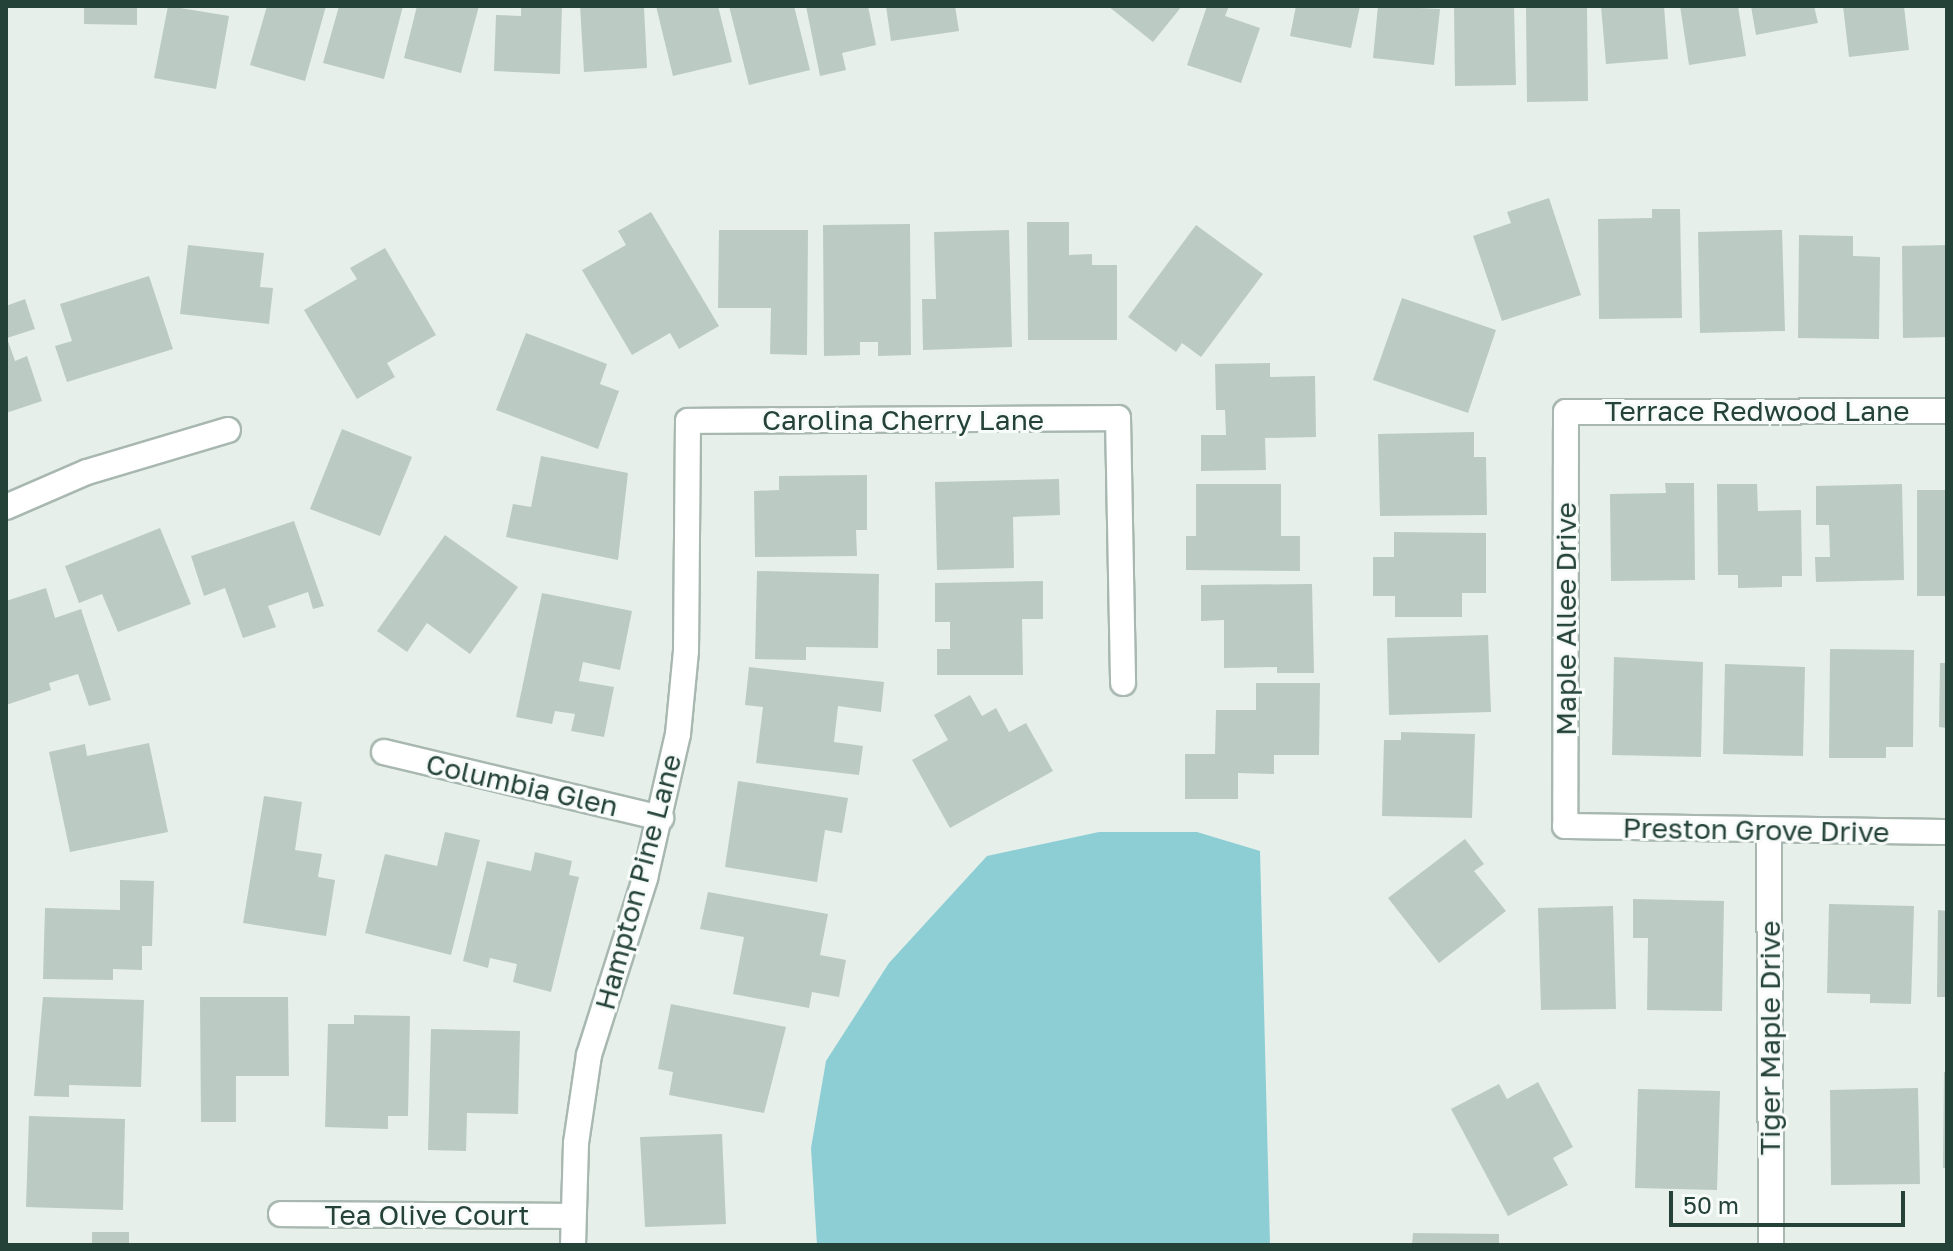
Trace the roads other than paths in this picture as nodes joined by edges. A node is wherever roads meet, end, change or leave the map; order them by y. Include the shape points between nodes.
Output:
1 (1947, 411) edge
2 (1566, 412) joint
3 (688, 421) joint
4 (228, 430) dead end
5 (6, 507) edge
6 (1123, 683) dead end
7 (384, 752) dead end
8 (661, 818) junction
9 (1565, 826) joint
10 (1769, 832) junction
11 (1947, 832) edge
12 (281, 1214) dead end
13 (572, 1216) junction
14 (573, 1245) edge
15 (1771, 1245) edge

1 - 2 street, Terrace Redwood Lane
2 - 9 street, Maple Allee Drive
3 - 6 street, Carolina Cherry Lane via 1118,418
3 - 8 street, Hampton Pine Lane via 686,651 678,734
4 - 5 street via 87,472
7 - 8 street, Columbia Glen
8 - 13 street, Hampton Pine Lane via 589,1055
9 - 10 street, Preston Grove Drive
10 - 11 street, Preston Grove Drive
10 - 15 street, Tiger Maple Drive
12 - 13 street, Tea Olive Court
13 - 14 street, Hampton Pine Lane

